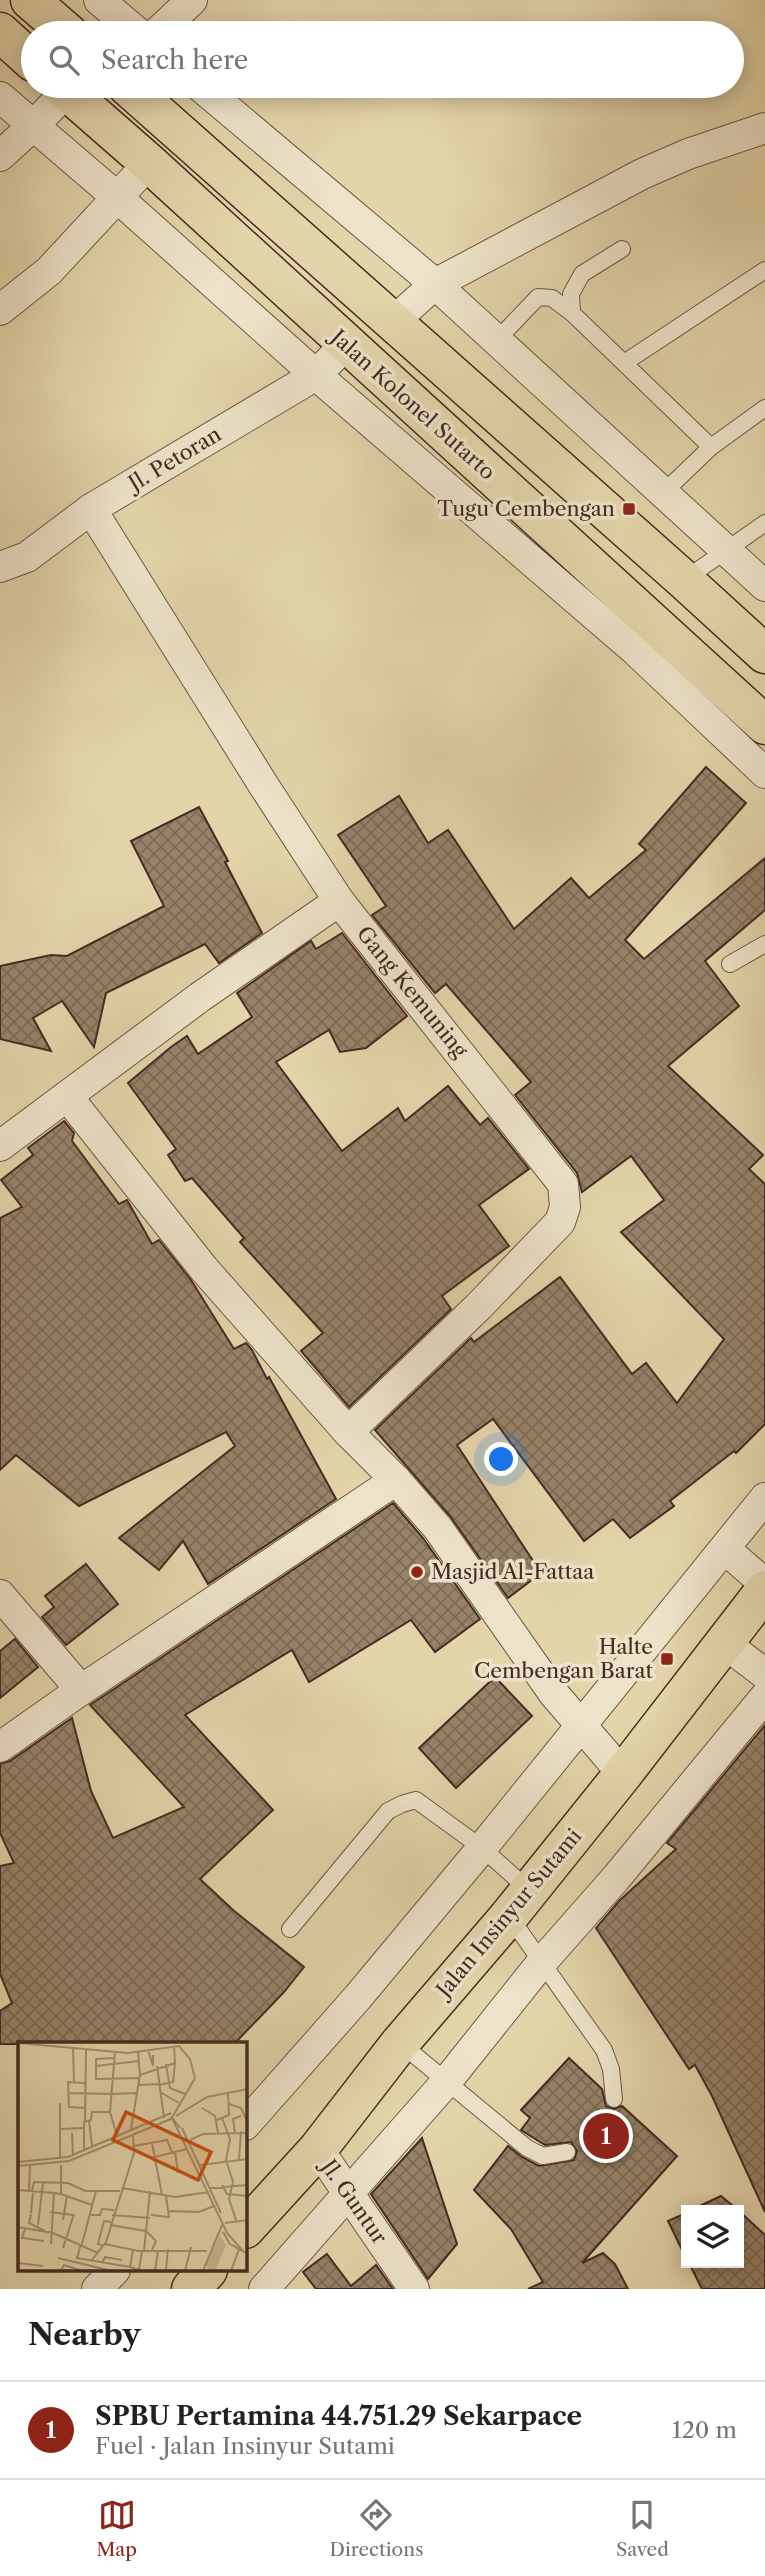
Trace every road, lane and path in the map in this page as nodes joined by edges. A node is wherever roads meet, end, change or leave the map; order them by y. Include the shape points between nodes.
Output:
1 (30, 0) edge
2 (99, 0) edge
3 (192, 0) edge
4 (54, 21) edge
5 (124, 21) edge
6 (170, 21) edge
7 (0, 32) edge
8 (21, 51) edge
9 (0, 97) edge
10 (56, 98) edge
11 (75, 98) edge
12 (141, 98) edge
13 (214, 98) edge
14 (34, 125) junction
15 (765, 128) edge
16 (0, 156) edge
17 (149, 163) junction
18 (118, 198) junction
19 (622, 249) dead end
20 (765, 270) edge
21 (435, 284) junction
22 (0, 310) edge
23 (572, 313) junction
24 (393, 322) junction
25 (497, 340) junction
26 (346, 344) junction
27 (624, 363) junction
28 (316, 375) junction
29 (765, 408) edge
30 (711, 446) junction
31 (663, 493) junction
32 (91, 509) junction
33 (765, 523) edge
34 (725, 550) junction
35 (0, 567) edge
36 (684, 580) junction
37 (765, 586) edge
38 (647, 639) junction
39 (765, 654) edge
40 (765, 733) edge
41 (759, 751) edge
42 (339, 901) junction
43 (765, 944) edge
44 (730, 964) dead end
45 (67, 1096) junction
46 (0, 1146) edge
47 (348, 1432) junction
48 (396, 1480) junction
49 (765, 1497) edge
50 (725, 1549) junction
51 (765, 1584) edge
52 (765, 1590) edge
53 (0, 1595) edge
54 (723, 1642) junction
55 (765, 1674) edge
56 (80, 1690) junction
57 (765, 1697) edge
58 (582, 1726) junction
59 (0, 1747) edge
60 (622, 1774) junction
61 (482, 1848) junction
62 (519, 1903) junction
63 (290, 1929) dead end
64 (542, 1962) junction
65 (400, 2043) junction
66 (447, 2081) junction
67 (614, 2099) dead end
68 (247, 2123) edge
69 (318, 2149) junction
70 (567, 2152) dead end
71 (349, 2194) junction
72 (247, 2227) edge
73 (113, 2272) edge
74 (206, 2272) edge
75 (97, 2289) edge
76 (191, 2289) edge
77 (264, 2289) edge
78 (414, 2289) edge

1 - 4 main road
2 - 5 street
3 - 6 street
7 - 8 main road
9 - 14 street
10 - 14 street
11 - 17 main road, Jalan Kolonel Sutarto
12 - 24 main road
13 - 21 street
14 - 16 street
14 - 18 street
15 - 21 street via 642,174
17 - 18 street
17 - 26 main road, Jalan Kolonel Sutarto
18 - 22 street via 49,271
18 - 28 street
19 - 23 lane via 582,274 571,294
20 - 27 lane
21 - 24 street
21 - 25 street
23 - 25 lane via 552,298 538,297
23 - 27 lane
24 - 36 main road
25 - 31 street
26 - 28 street, Jl. Petoran
26 - 38 main road, Jalan Kolonel Sutarto
27 - 30 lane
28 - 32 street, Jl. Petoran
28 - 38 street
29 - 30 lane
30 - 31 lane
31 - 34 street
32 - 35 street, Jl. Petoran via 27,556
32 - 42 street, Gang Kemuning
33 - 34 lane
34 - 36 lane
34 - 37 street
36 - 39 main road
38 - 41 main road, Jalan Kolonel Sutarto
40 - 41 street
42 - 45 street
42 - 47 street, Gang Kemuning via 558,1175 565,1193 560,1222
43 - 44 lane
45 - 46 street
45 - 47 street via 204,1269
47 - 48 street
48 - 56 street
48 - 58 street via 437,1527 554,1694
49 - 50 street
50 - 51 street
50 - 58 street
52 - 54 main road, Jalan Insinyur Sutami
53 - 56 street
54 - 55 street
54 - 60 main road, Jalan Insinyur Sutami
56 - 59 street
57 - 64 street
58 - 60 street
58 - 61 street
60 - 62 main road, Jalan Insinyur Sutami
61 - 62 lane
61 - 63 lane via 416,1800 402,1804 388,1811
61 - 68 street
62 - 64 lane
62 - 65 main road, Jalan Insinyur Sutami
64 - 66 street
64 - 67 lane via 604,2050
65 - 66 lane
65 - 69 main road, Jalan Insinyur Sutami
66 - 70 lane via 527,2148 543,2156
66 - 71 street
69 - 71 street, Jl. Guntur
69 - 72 main road, Jalan Insinyur Sutami
71 - 77 street
71 - 78 street, Jl. Guntur
73 - 75 street
74 - 76 main road

